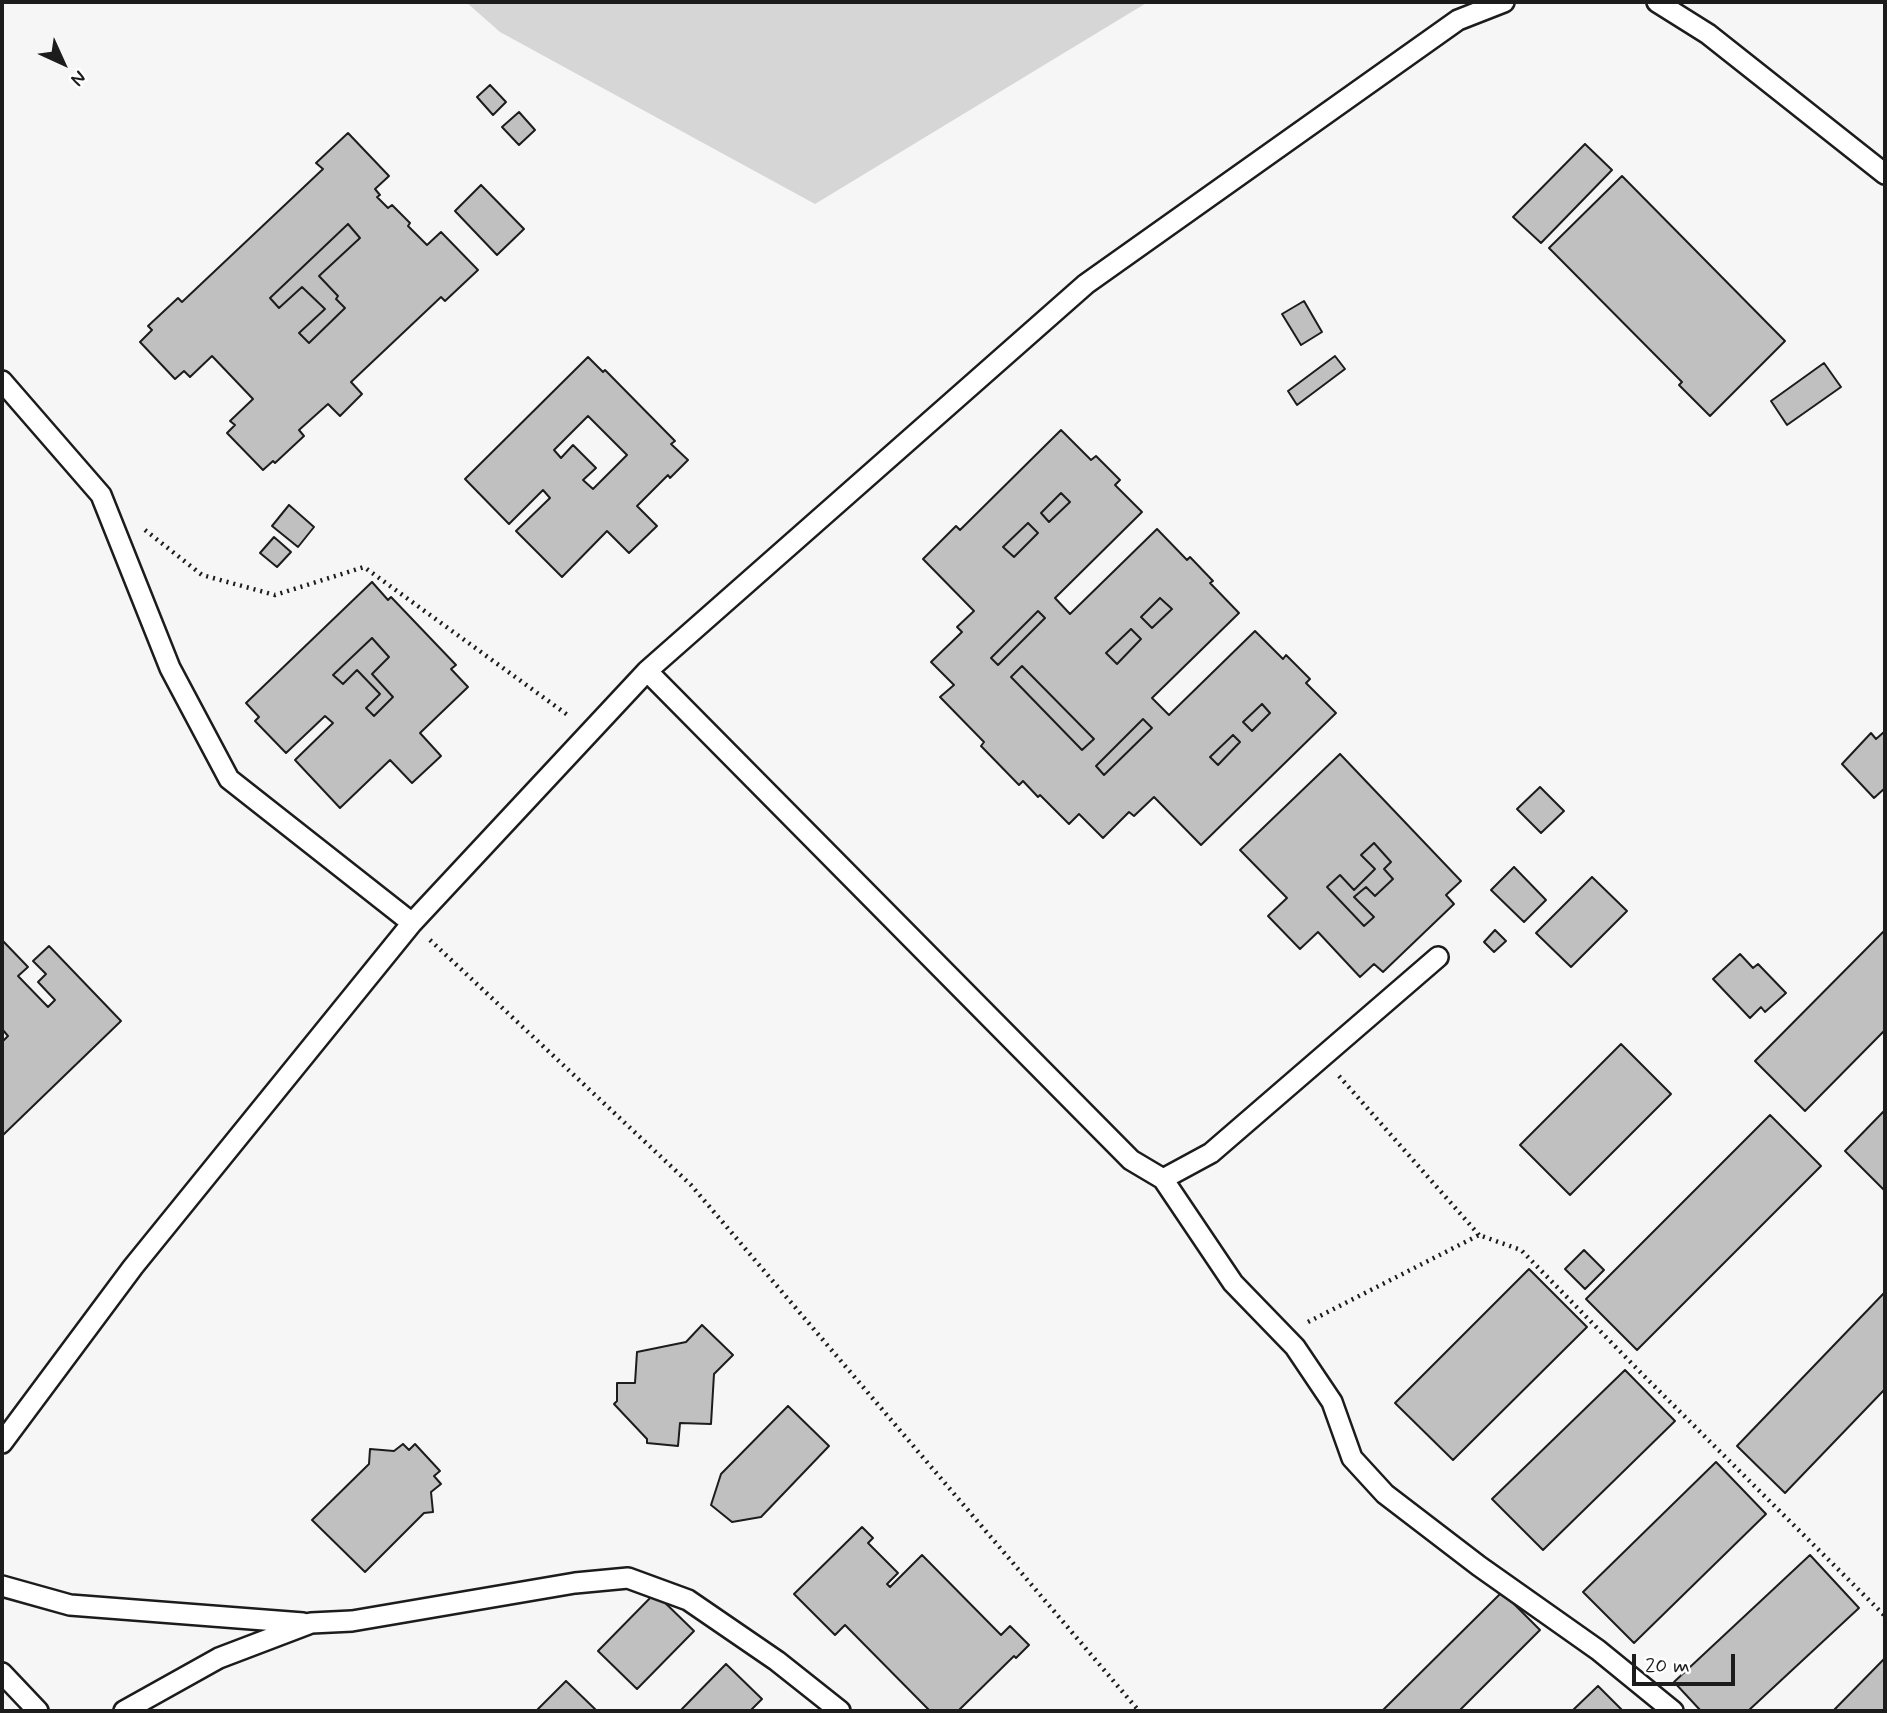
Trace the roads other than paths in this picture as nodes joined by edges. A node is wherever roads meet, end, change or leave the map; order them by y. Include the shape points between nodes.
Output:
1 (1504, 2) edge
2 (1657, 2) edge
3 (1885, 174) edge
4 (2, 381) edge
5 (647, 671) junction
6 (412, 923) junction
7 (1438, 957) dead end
8 (1164, 1179) junction
9 (2, 1443) edge
10 (2, 1586) edge
11 (311, 1623) junction
12 (2, 1673) edge
13 (38, 1711) edge
14 (124, 1711) edge
15 (841, 1711) edge
16 (1673, 1711) edge

1 - 5 lane via 1458,20 1086,284
2 - 3 lane via 1708,34
4 - 6 lane via 101,495 170,668 229,779
5 - 6 lane
5 - 8 lane via 1131,1160
6 - 9 lane via 133,1267
7 - 8 lane via 1211,1153
8 - 16 lane via 1233,1283 1294,1347 1332,1402 1352,1458 1385,1494 1598,1650
10 - 11 lane via 70,1605
11 - 14 lane via 219,1658
11 - 15 lane via 352,1621 628,1578 688,1600
12 - 13 lane

